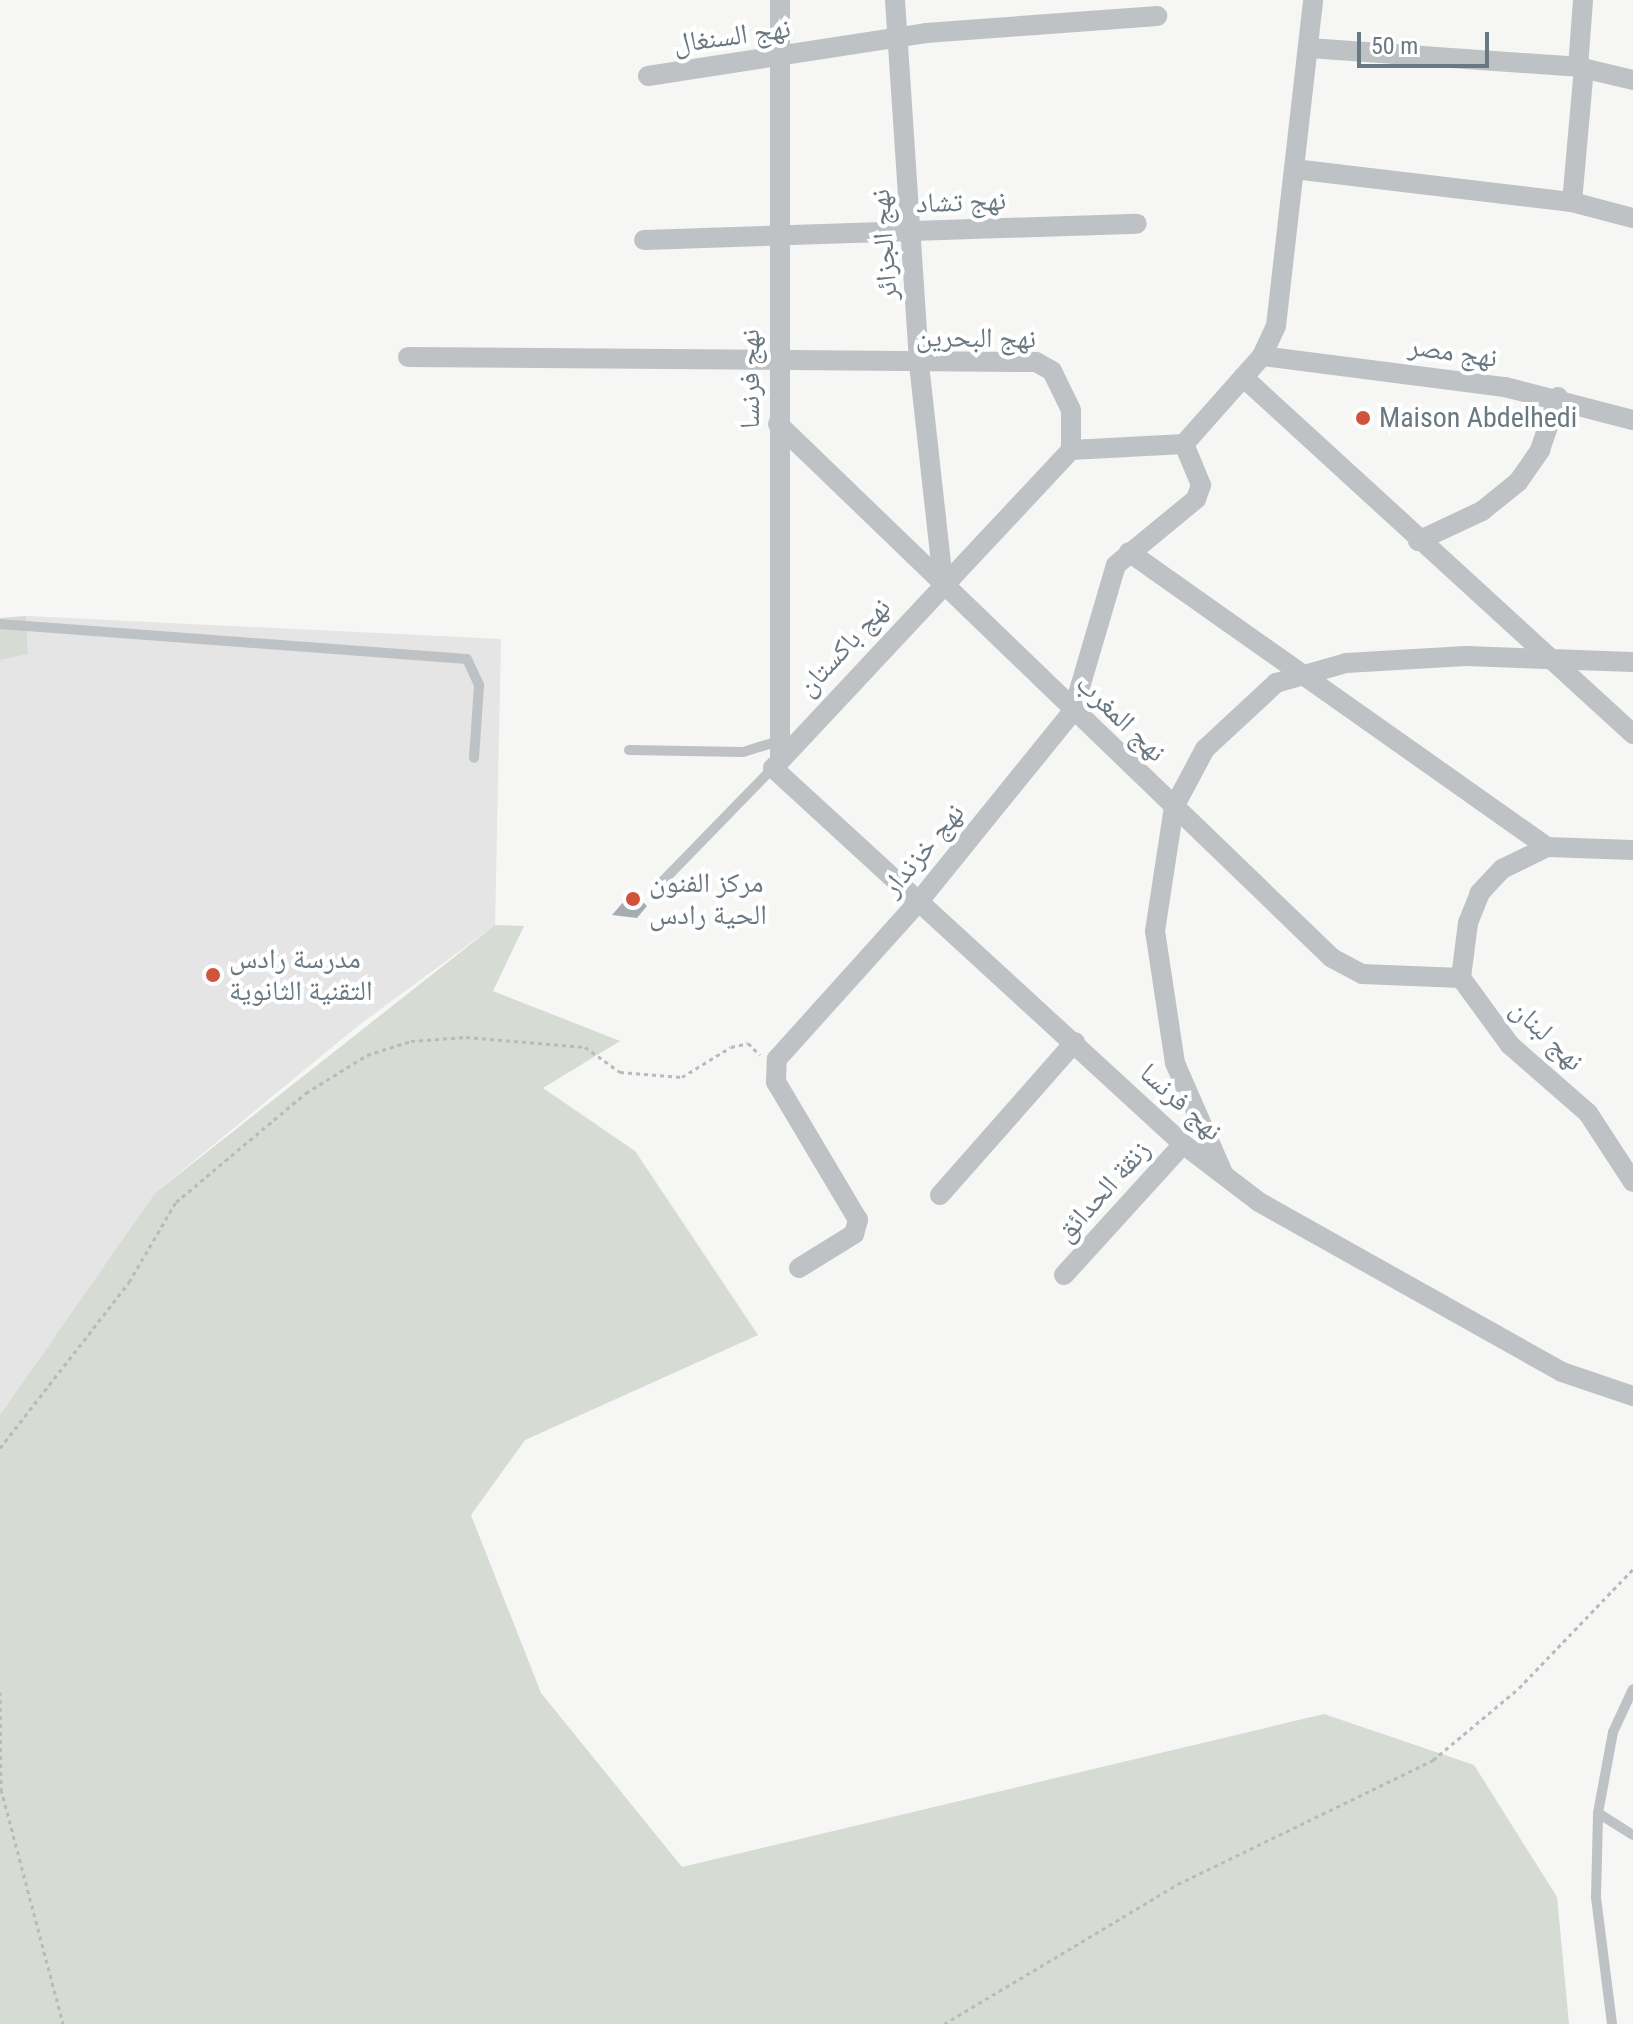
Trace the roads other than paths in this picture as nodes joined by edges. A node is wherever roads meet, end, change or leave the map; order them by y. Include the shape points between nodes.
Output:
1 (780, 0) edge
2 (895, 0) edge
3 (1313, 0) edge
4 (1583, 0) edge
5 (1157, 16) dead end
6 (897, 38) junction
7 (1309, 48) junction
8 (781, 59) junction
9 (1581, 68) junction
10 (648, 76) dead end
11 (1633, 80) edge
12 (1294, 169) junction
13 (1572, 202) junction
14 (1633, 218) edge
15 (1137, 224) dead end
16 (781, 233) junction
17 (912, 233) junction
18 (644, 240) dead end
19 (1262, 356) junction
20 (408, 357) dead end
21 (776, 364) junction
22 (919, 364) junction
23 (1243, 377) junction
24 (1558, 397) junction
25 (1633, 420) edge
26 (778, 424) junction
27 (1184, 444) junction
28 (1071, 450) junction
29 (1418, 541) junction
30 (1129, 552) junction
31 (941, 583) junction
32 (0, 624) edge
33 (1633, 662) edge
34 (1552, 663) junction
35 (1300, 675) junction
36 (1073, 711) junction
37 (1633, 734) edge
38 (629, 750) dead end
39 (777, 756) junction
40 (474, 758) dead end
41 (1174, 807) junction
42 (1547, 847) junction
43 (1633, 850) edge
44 (660, 884) dead end
45 (920, 900) junction
46 (1461, 978) junction
47 (1075, 1042) junction
48 (1183, 1144) junction
49 (1225, 1176) junction
50 (1633, 1182) edge
51 (940, 1195) dead end
52 (799, 1268) dead end
53 (1064, 1275) dead end
54 (1623, 1394) edge
55 (1633, 1689) edge
56 (1598, 1813) junction
57 (1633, 1835) edge
58 (1612, 2024) edge

1 - 8 street, نهج فرنسا
2 - 6 street, نهج الجزائر
3 - 7 street
4 - 9 street
5 - 6 street, نهج السنغال
6 - 8 street, نهج السنغال
6 - 17 street, نهج الجزائر
7 - 9 street
7 - 12 street
8 - 10 street, نهج السنغال
8 - 16 street, نهج فرنسا
9 - 11 street
9 - 13 street
12 - 13 street
12 - 19 street via 1276,326
13 - 14 street
15 - 17 street, نهج تشاد
16 - 17 street, نهج تشاد
16 - 18 street, نهج تشاد
16 - 21 street, نهج فرنسا
17 - 22 street, نهج الجزائر
19 - 23 street
19 - 24 street, نهج مصر
20 - 21 street, نهج البحرين
21 - 22 street, نهج البحرين
21 - 26 street, نهج فرنسا
22 - 28 street, نهج البحرين via 1047,364 1071,410
22 - 31 street, نهج الجزائر
23 - 27 street
23 - 29 street
24 - 25 street, نهج مصر
24 - 29 street via 1540,450 1518,482 1482,511
26 - 31 street, نهج المغرب
26 - 39 street, نهج فرنسا
27 - 28 street
27 - 30 street, نهج خزندار via 1201,485 1196,499
28 - 31 street, نهج باكستان
29 - 34 street
30 - 35 street
30 - 36 street, نهج خزندار via 1110,579
31 - 36 street, نهج المغرب
31 - 39 street, نهج باكستان
32 - 40 lane via 467,659 479,685
33 - 34 street
34 - 35 street via 1418,657
34 - 37 street
35 - 41 street via 1276,683 1230,719
35 - 42 street
36 - 41 street, نهج المغرب
36 - 45 street, نهج خزندار
38 - 39 lane
39 - 44 lane, نهج باكستان
39 - 45 street, نهج فرنسا
41 - 46 street, نهج المغرب via 1344,968
41 - 49 street via 1157,889 1162,1010 1175,1063
42 - 43 street
42 - 46 street via 1502,869 1480,893
45 - 47 street, نهج فرنسا
45 - 52 street, نهج خزندار via 773,1069 858,1220 854,1234
46 - 50 street, نهج لبنان via 1510,1045 1588,1113
47 - 48 street, نهج فرنسا
47 - 51 street
48 - 49 street, نهج فرنسا
48 - 53 street, زنقة الحدائق
49 - 54 street, نهج فرنسا via 1562,1372
55 - 56 lane via 1613,1732
56 - 57 lane
56 - 58 lane via 1596,1897

